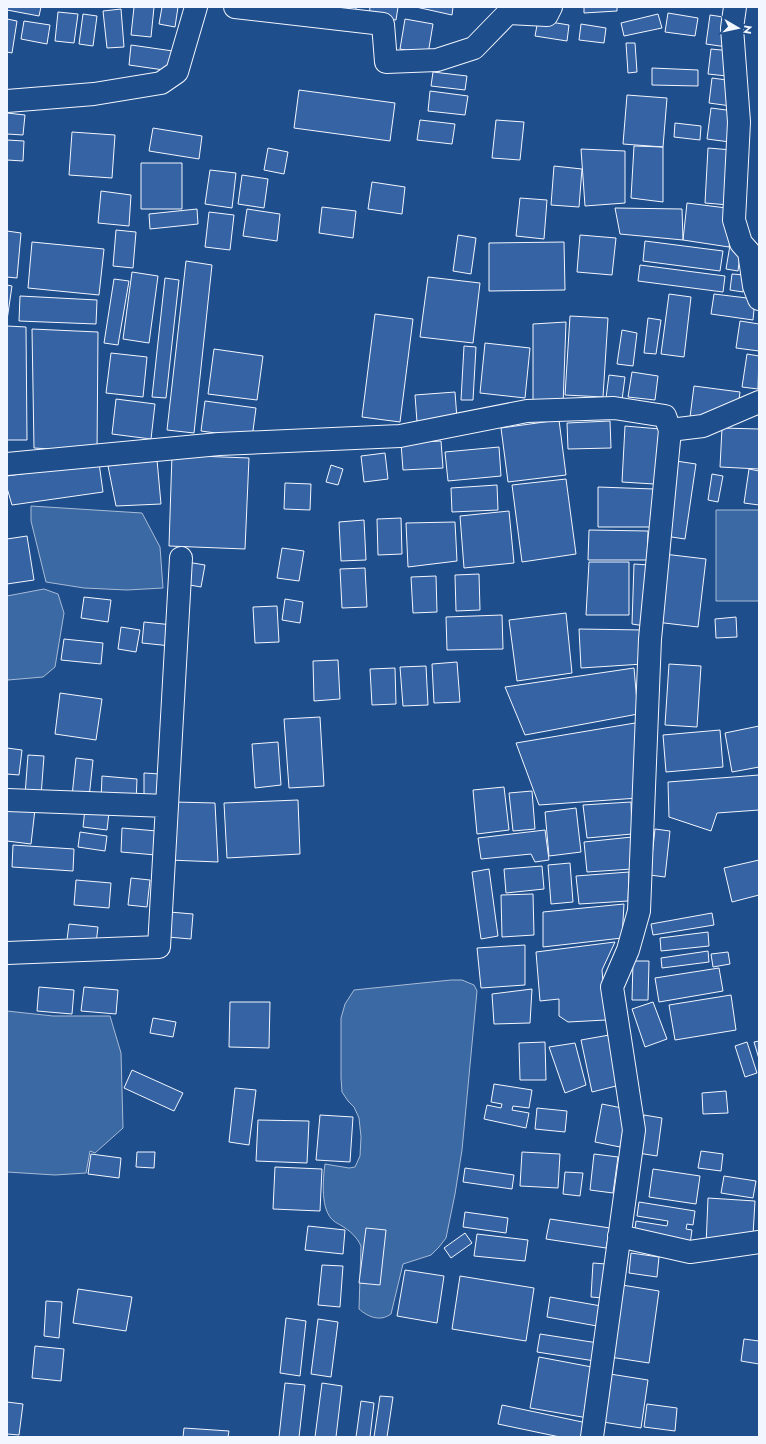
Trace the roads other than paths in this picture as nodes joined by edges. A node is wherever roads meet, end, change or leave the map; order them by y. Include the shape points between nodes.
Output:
1 (196, 7) edge
2 (235, 7) edge
3 (551, 7) edge
4 (735, 7) edge
5 (7, 101) edge
6 (759, 299) edge
7 (759, 402) edge
8 (670, 430) junction
9 (7, 464) edge
10 (181, 558) dead end
11 (7, 800) edge
12 (167, 806) junction
13 (7, 953) edge
14 (619, 1236) junction
15 (759, 1242) edge
16 (592, 1437) edge

1 - 5 street via 177,72 161,83 94,94
2 - 3 street via 383,24 386,62 437,60 474,48 508,13 547,14
4 - 6 street via 732,28 739,122 734,220 741,242 749,252 754,286
7 - 8 street via 703,426
8 - 9 street via 665,416 614,408 527,411 400,436 219,444
8 - 14 street via 650,639 639,911 628,950 612,987 634,1130
10 - 12 street
11 - 12 street
12 - 13 street via 159,947
14 - 15 street via 690,1252
14 - 16 street

